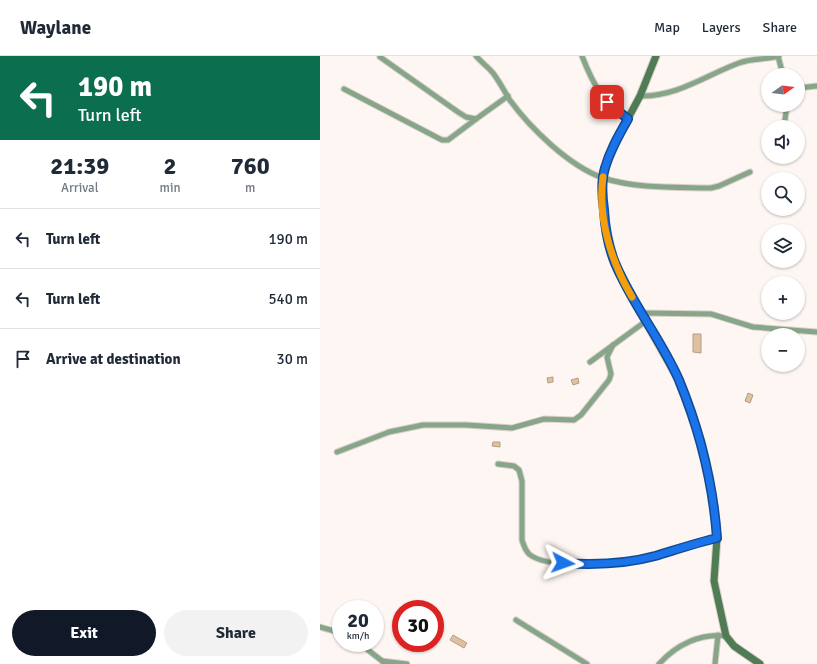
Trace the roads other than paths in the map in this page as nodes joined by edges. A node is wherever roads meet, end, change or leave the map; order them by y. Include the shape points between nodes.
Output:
1 (476, 56) edge
2 (582, 56) edge
3 (656, 56) edge
4 (778, 56) edge
5 (380, 57) dead end
6 (781, 68) edge
7 (817, 86) edge
8 (805, 87) edge
9 (344, 89) dead end
10 (508, 96) junction
11 (640, 96) junction
12 (476, 119) junction
13 (628, 119) junction
14 (750, 172) dead end
15 (603, 178) junction
16 (642, 313) junction
17 (646, 322) junction
18 (817, 332) edge
19 (614, 346) junction
20 (590, 362) dead end
21 (337, 452) dead end
22 (498, 464) dead end
23 (717, 538) junction
24 (516, 620) dead end
25 (320, 627) edge
26 (332, 630) edge
27 (718, 635) junction
28 (726, 636) junction
29 (371, 652) edge
30 (384, 662) edge
31 (407, 664) edge
32 (587, 664) edge
33 (659, 664) edge
34 (714, 664) edge
35 (760, 664) edge

1 - 10 street via 492,72
2 - 13 street via 601,96
3 - 11 street
4 - 6 street
4 - 11 street via 748,60 678,90
5 - 12 street via 458,112
7 - 8 street
9 - 12 street via 442,140 448,140
10 - 12 street
10 - 15 street via 560,153 583,170
11 - 13 street
13 - 15 street via 610,154
14 - 15 street via 711,188 660,187 628,184
15 - 16 street via 603,202 609,244 615,263
16 - 17 street
16 - 18 street via 711,314 753,327
17 - 19 street
17 - 23 street via 678,379 701,441 714,505
19 - 20 street
19 - 21 street via 607,357 611,374 609,380 577,418 544,419 512,428 423,425 389,432
22 - 23 street via 514,466 519,470 522,481 522,540 530,555 552,562 585,564 632,560
23 - 28 street via 714,581
24 - 32 street
25 - 26 street
27 - 28 street
27 - 33 street via 685,643
27 - 34 street
28 - 35 street via 734,646
29 - 30 street
30 - 31 street

